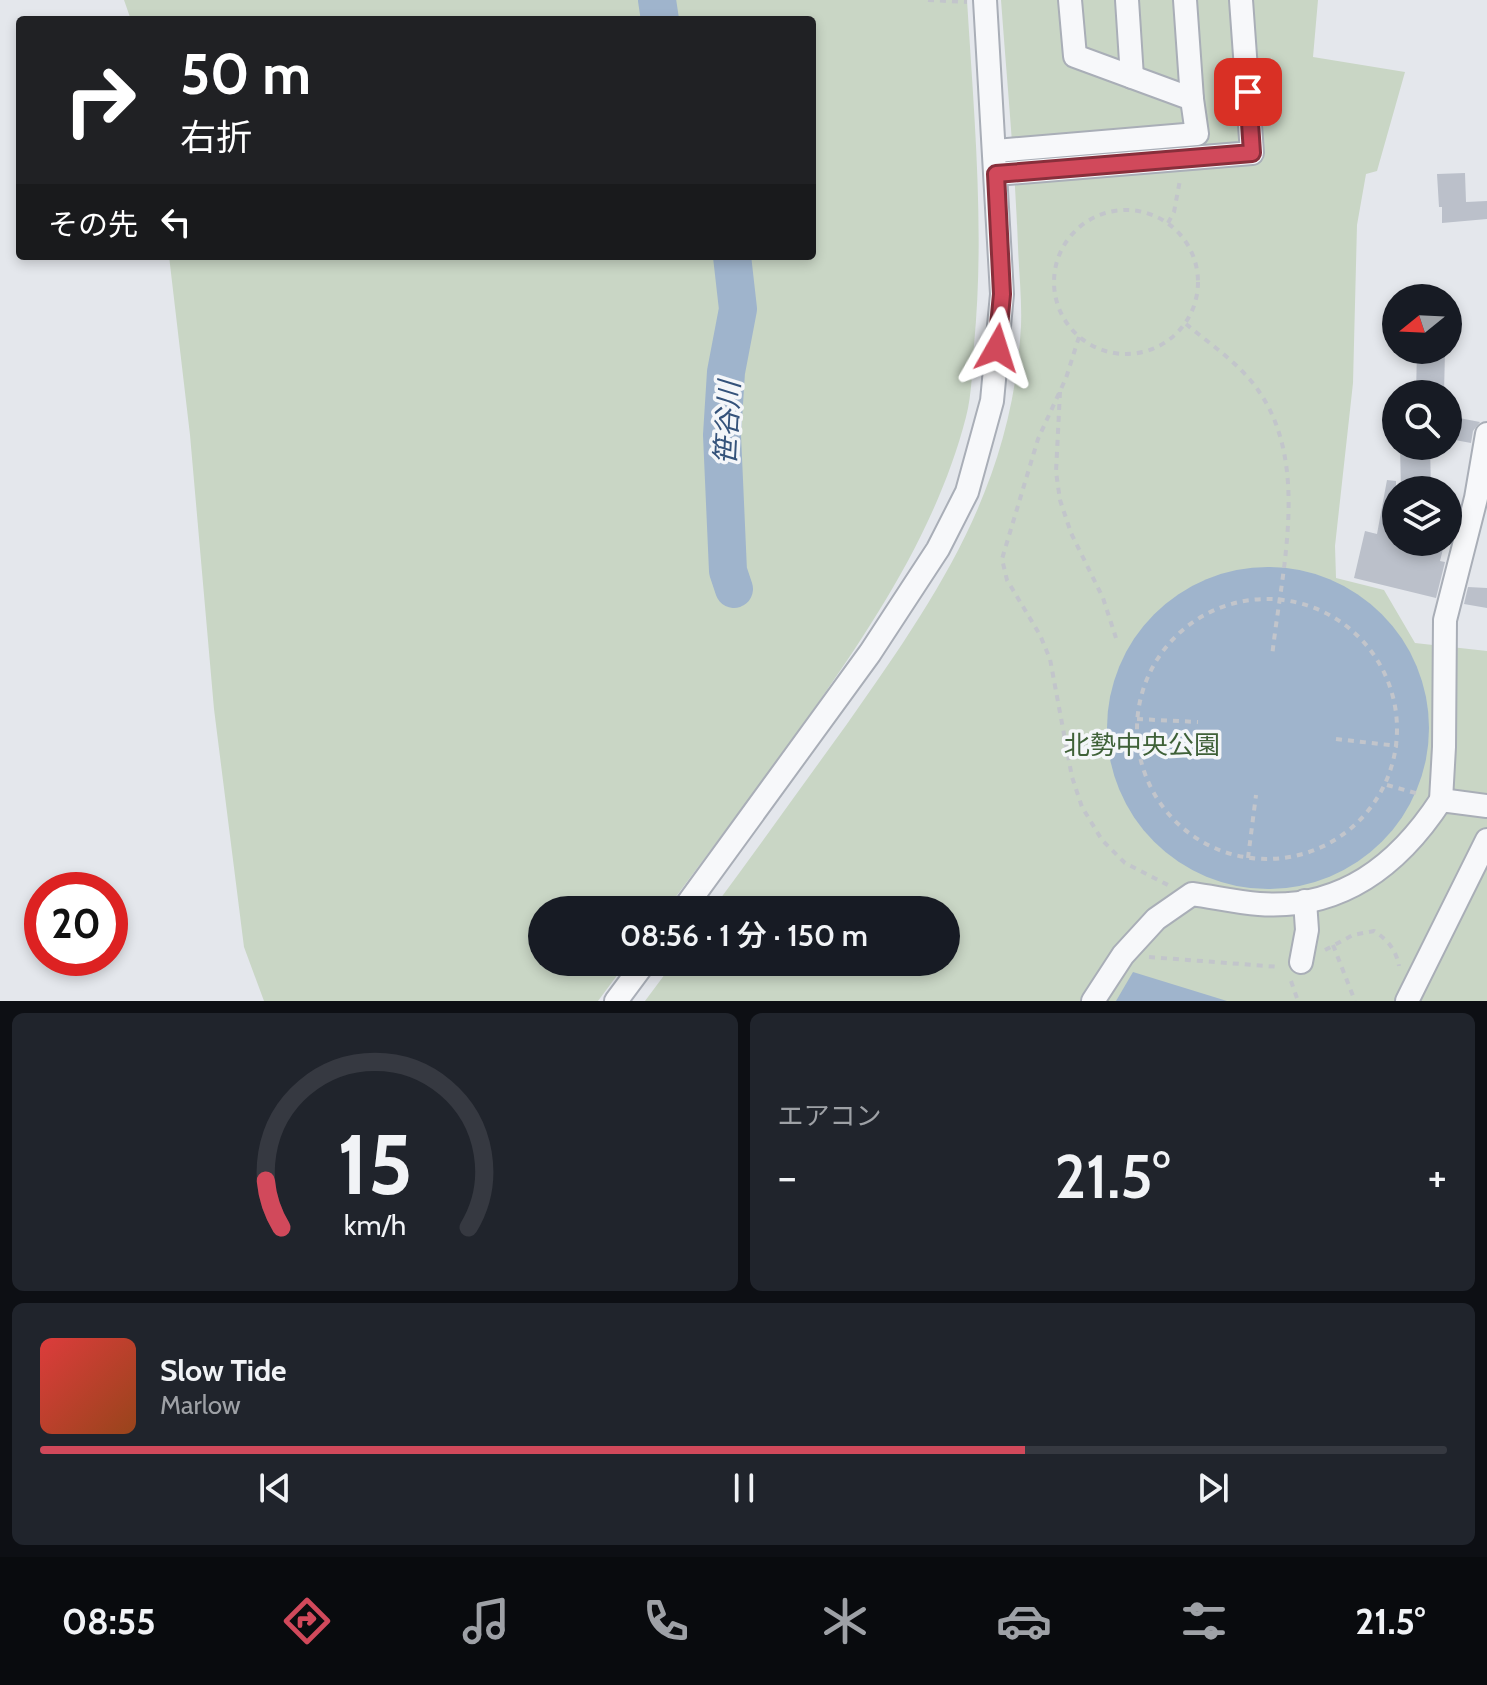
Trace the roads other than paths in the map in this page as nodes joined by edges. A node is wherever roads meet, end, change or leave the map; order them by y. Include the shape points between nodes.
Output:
1 (1070, 0) edge
2 (1127, 0) edge
3 (1185, 0) edge
4 (1241, 0) edge
5 (985, 1) edge
6 (1132, 77) junction
7 (1192, 99) junction
8 (996, 151) junction
9 (996, 174) junction
10 (1487, 434) edge
11 (1481, 497) edge
12 (1441, 800) junction
13 (1487, 806) edge
14 (1487, 840) edge
15 (693, 896) edge
16 (1305, 901) junction
17 (1294, 965) road end
18 (635, 976) edge
19 (616, 1001) edge
20 (1093, 1001) edge
21 (1407, 1001) edge

1 - 6 street via 1075,56
2 - 6 street
3 - 7 street
4 - 9 street via 1252,153
5 - 8 street
6 - 7 street
7 - 8 street via 1197,134
8 - 9 street
9 - 15 street via 1002,294 992,401 967,492 938,549 870,653
10 - 11 street
11 - 12 street via 1445,620
12 - 13 street
12 - 16 street via 1417,834 1377,873 1349,889
14 - 21 street
16 - 17 street via 1307,930
16 - 20 street via 1261,904 1192,894 1156,919 1123,955
18 - 19 street

